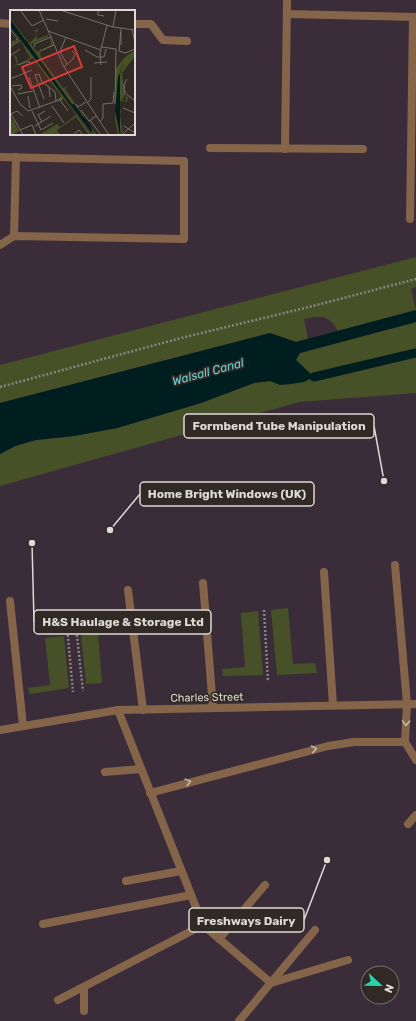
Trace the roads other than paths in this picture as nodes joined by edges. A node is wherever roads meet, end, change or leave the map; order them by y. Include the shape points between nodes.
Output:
1 (288, 0) edge
2 (287, 14) junction
3 (414, 17) edge
4 (135, 24) edge
5 (187, 41) dead end
6 (210, 148) dead end
7 (284, 149) junction
8 (363, 149) dead end
9 (0, 157) edge
10 (16, 157) junction
11 (413, 159) edge
12 (410, 219) dead end
13 (14, 236) junction
14 (0, 245) edge
15 (394, 565) dead end
16 (324, 572) dead end
17 (203, 583) dead end
18 (128, 590) dead end
19 (10, 601) dead end
20 (407, 704) junction
21 (416, 704) edge
22 (333, 705) junction
23 (213, 708) junction
24 (118, 710) junction
25 (143, 710) junction
26 (23, 726) junction
27 (0, 730) edge
28 (405, 742) junction
29 (416, 760) edge
30 (141, 769) junction
31 (105, 772) dead end
32 (150, 793) junction
33 (416, 815) edge
34 (408, 824) dead end
35 (181, 871) junction
36 (126, 881) dead end
37 (265, 885) dead end
38 (191, 895) junction
39 (43, 924) dead end
40 (203, 926) junction
41 (315, 930) dead end
42 (219, 939) junction
43 (348, 960) dead end
44 (271, 983) junction
45 (84, 987) junction
46 (58, 1000) dead end
47 (84, 1011) dead end
48 (239, 1021) edge

1 - 2 street
2 - 3 street
2 - 7 street
3 - 11 street
4 - 5 street via 151,24 164,40
6 - 7 street
7 - 8 street
9 - 10 street
10 - 13 street
10 - 13 street via 184,161 184,239
11 - 12 street
13 - 14 street
15 - 20 street
16 - 22 street
17 - 23 street
18 - 25 street
19 - 26 street
20 - 21 street, Charles Street
20 - 22 street, Charles Street
20 -> 28 street
22 - 23 street, Charles Street
23 - 25 street, Charles Street
24 - 25 street, Charles Street
24 - 26 street, Charles Street
24 - 30 street
26 - 27 street, Charles Street
28 - 29 street
32 -> 28 street via 328,746 354,742
30 - 31 street
30 - 32 street
32 - 35 street
33 - 34 street
35 - 36 street
35 - 38 street
37 - 42 street
38 - 39 street
38 - 40 street
40 - 42 street
40 - 45 street
41 - 44 street
42 - 44 street
43 - 44 street
44 - 48 street
45 - 46 street
45 - 47 street

